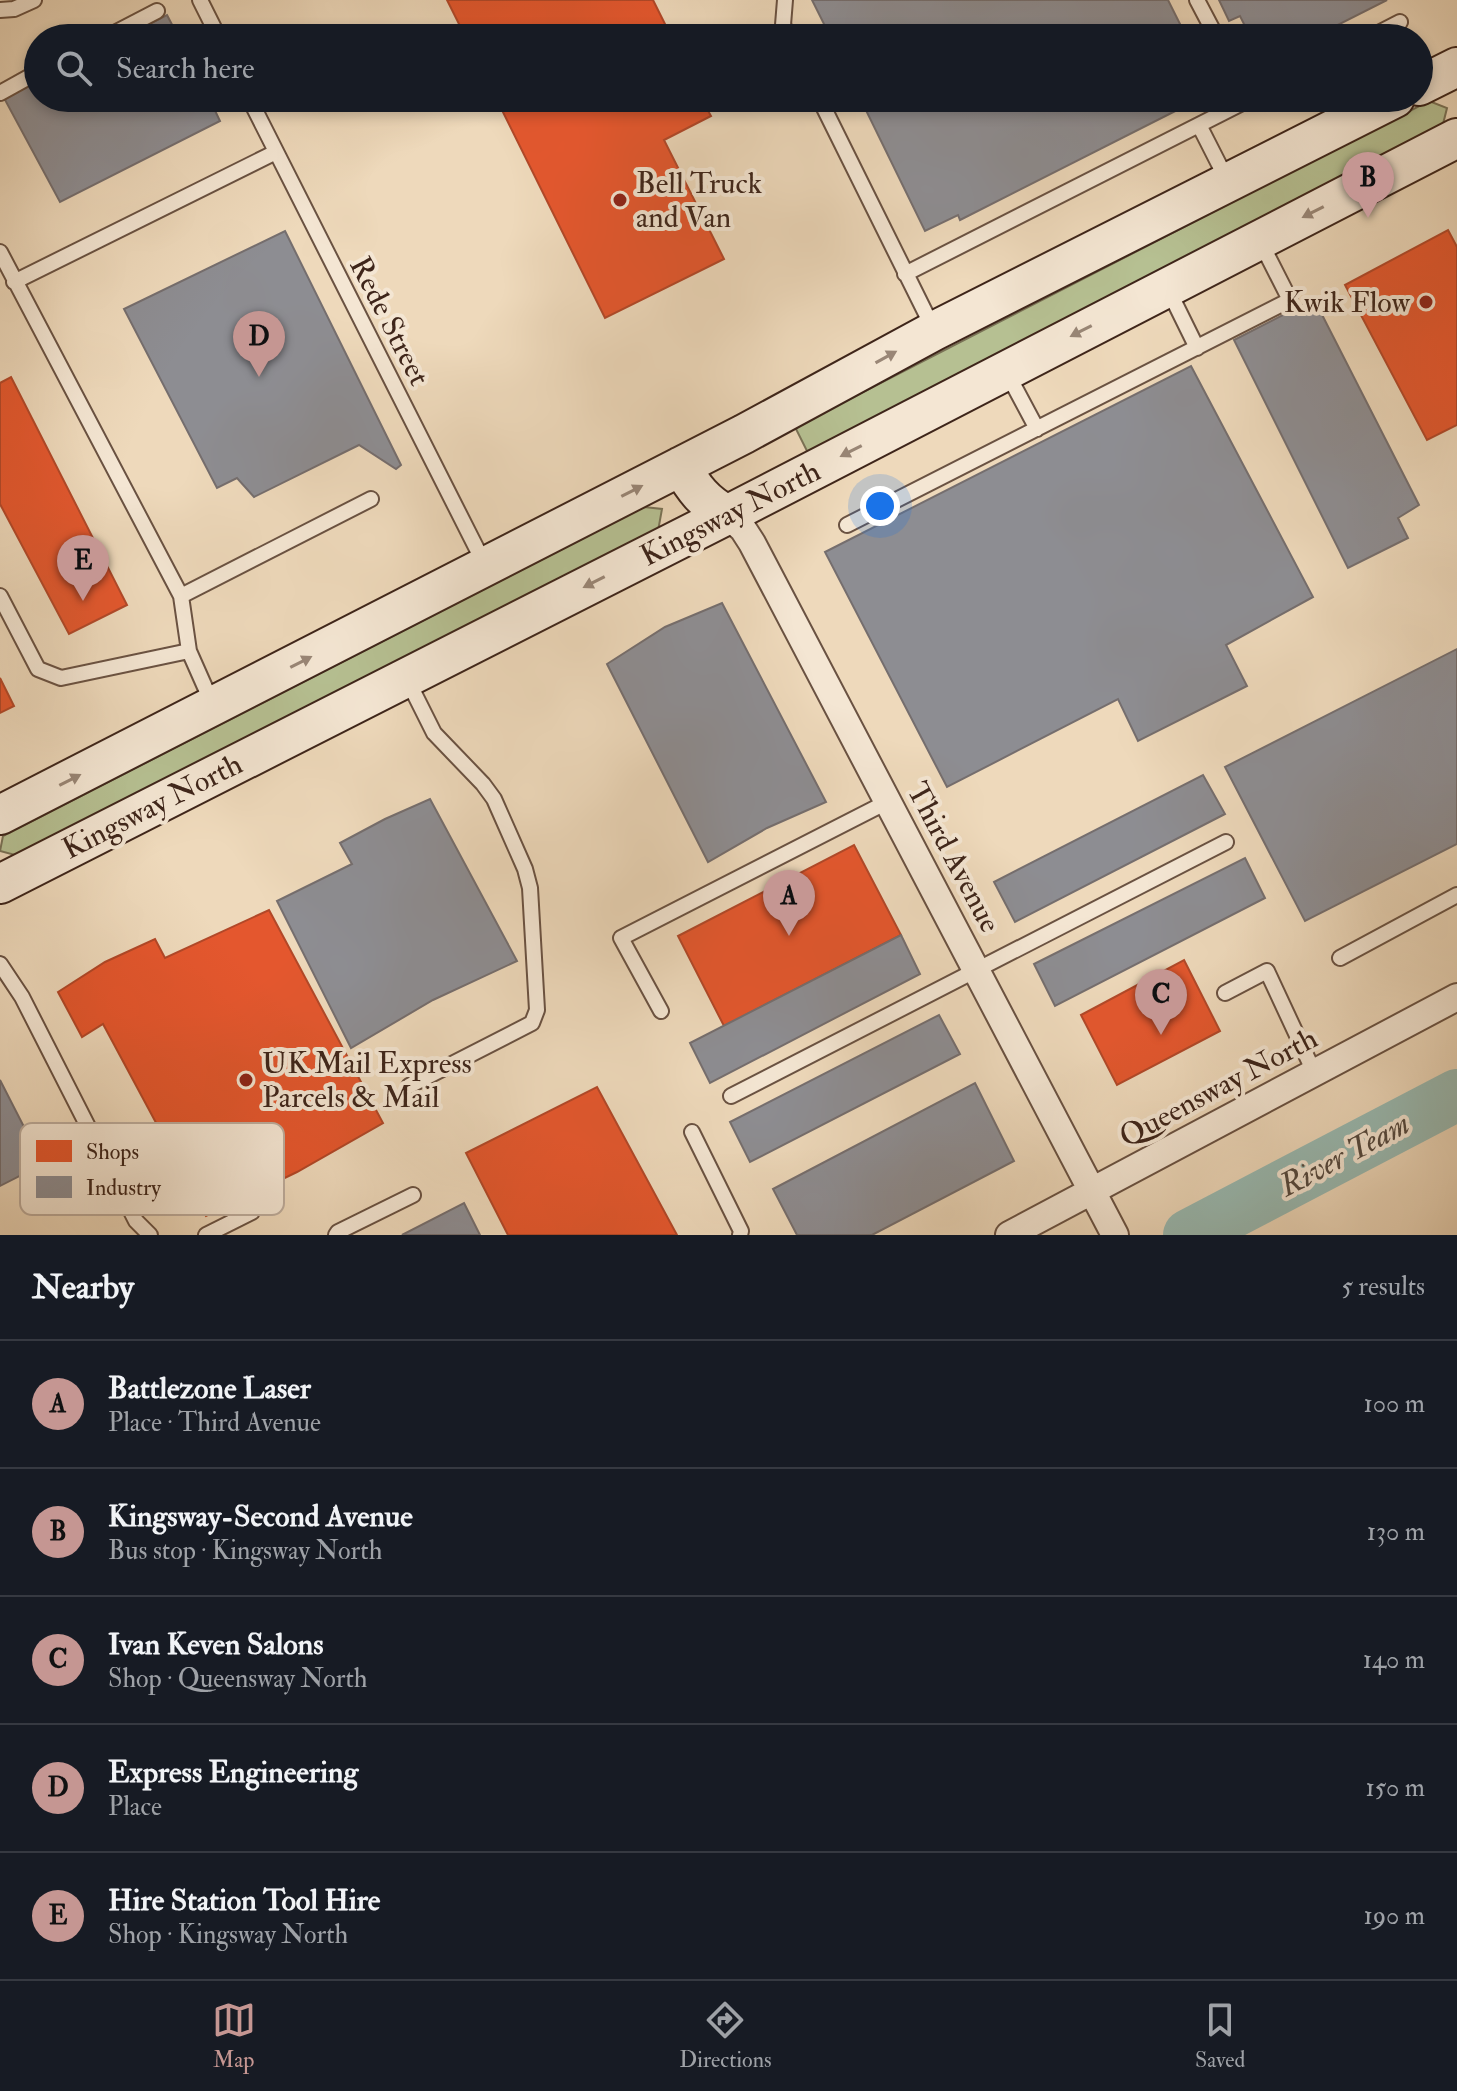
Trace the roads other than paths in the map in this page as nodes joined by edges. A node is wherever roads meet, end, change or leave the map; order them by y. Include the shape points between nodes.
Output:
1 (34, 0) edge
2 (200, 0) edge
3 (785, 0) edge
4 (1197, 0) edge
5 (0, 10) edge
6 (157, 11) dead end
7 (1400, 22) dead end
8 (132, 24) edge
9 (212, 24) edge
10 (783, 24) edge
11 (1210, 24) edge
12 (1396, 24) edge
13 (1457, 67) edge
14 (1433, 79) edge
15 (24, 80) edge
16 (0, 93) edge
17 (256, 112) edge
18 (826, 112) edge
19 (1224, 112) edge
20 (1368, 112) edge
21 (1199, 125) junction
22 (1456, 143) edge
23 (276, 152) junction
24 (1229, 183) junction
25 (1260, 240) junction
26 (0, 252) edge
27 (905, 274) junction
28 (14, 282) junction
29 (1167, 287) junction
30 (934, 331) junction
31 (1197, 348) junction
32 (1005, 370) junction
33 (1037, 429) junction
34 (681, 466) junction
35 (371, 499) dead end
36 (727, 515) junction
37 (847, 525) dead end
38 (485, 567) junction
39 (0, 596) edge
40 (181, 596) junction
41 (189, 651) junction
42 (406, 677) junction
43 (214, 707) junction
44 (889, 801) junction
45 (0, 815) edge
46 (1226, 842) dead end
47 (0, 884) edge
48 (1457, 895) edge
49 (1340, 958) dead end
50 (0, 964) edge
51 (977, 969) junction
52 (1225, 993) dead end
53 (1457, 997) edge
54 (661, 1011) dead end
55 (1314, 1072) junction
56 (409, 1086) dead end
57 (731, 1096) dead end
58 (86, 1123) edge
59 (692, 1132) dead end
60 (1092, 1190) junction
61 (413, 1195) dead end
62 (133, 1215) edge
63 (246, 1215) edge
64 (150, 1235) edge
65 (206, 1235) edge
66 (336, 1235) edge
67 (740, 1235) edge
68 (1009, 1235) edge
69 (1115, 1235) edge

1 - 5 lane
2 - 9 lane
3 - 10 lane
4 - 11 lane
6 - 8 lane
7 - 12 lane
13 - 14 street
15 - 16 lane
17 - 23 lane, Rede Street
18 - 27 lane
19 - 21 lane
20 - 24 street, Kingsway North
21 - 24 lane
21 - 27 lane
22 -> 25 street, Kingsway North
23 - 28 lane
23 - 38 lane, Rede Street
24 - 30 street, Kingsway North
25 - 29 street, Kingsway North
25 - 31 lane via 1290,300
26 - 28 lane
27 - 30 lane
28 - 40 lane
29 - 31 lane
29 -> 32 street, Kingsway North
34 -> 30 street, Kingsway North
31 - 33 lane
32 - 33 lane
32 -> 36 street, Kingsway North
33 - 37 lane
34 - 36 street via 707,504
38 -> 34 street, Kingsway North
35 - 40 lane
36 -> 42 street, Kingsway North
36 - 44 street, Third Avenue via 752,543
43 -> 38 street, Kingsway North
39 - 41 lane via 38,669 61,678
40 - 41 lane
41 - 43 lane
42 - 47 street, Kingsway North
42 - 56 lane via 434,733 494,799 525,869 537,1010 532,1023
45 -> 43 street, Kingsway North
44 - 51 street, Third Avenue
44 - 54 lane via 621,938
46 - 51 lane
48 - 49 lane
50 - 58 lane
51 - 57 lane
51 - 60 street, Third Avenue
52 - 55 lane via 1267,971
53 - 55 street, Queensway North
55 - 60 street, Queensway North
59 - 67 lane
60 - 68 street, Queensway North
60 - 69 street, Third Avenue
61 - 66 lane
62 - 64 lane
63 - 65 lane

